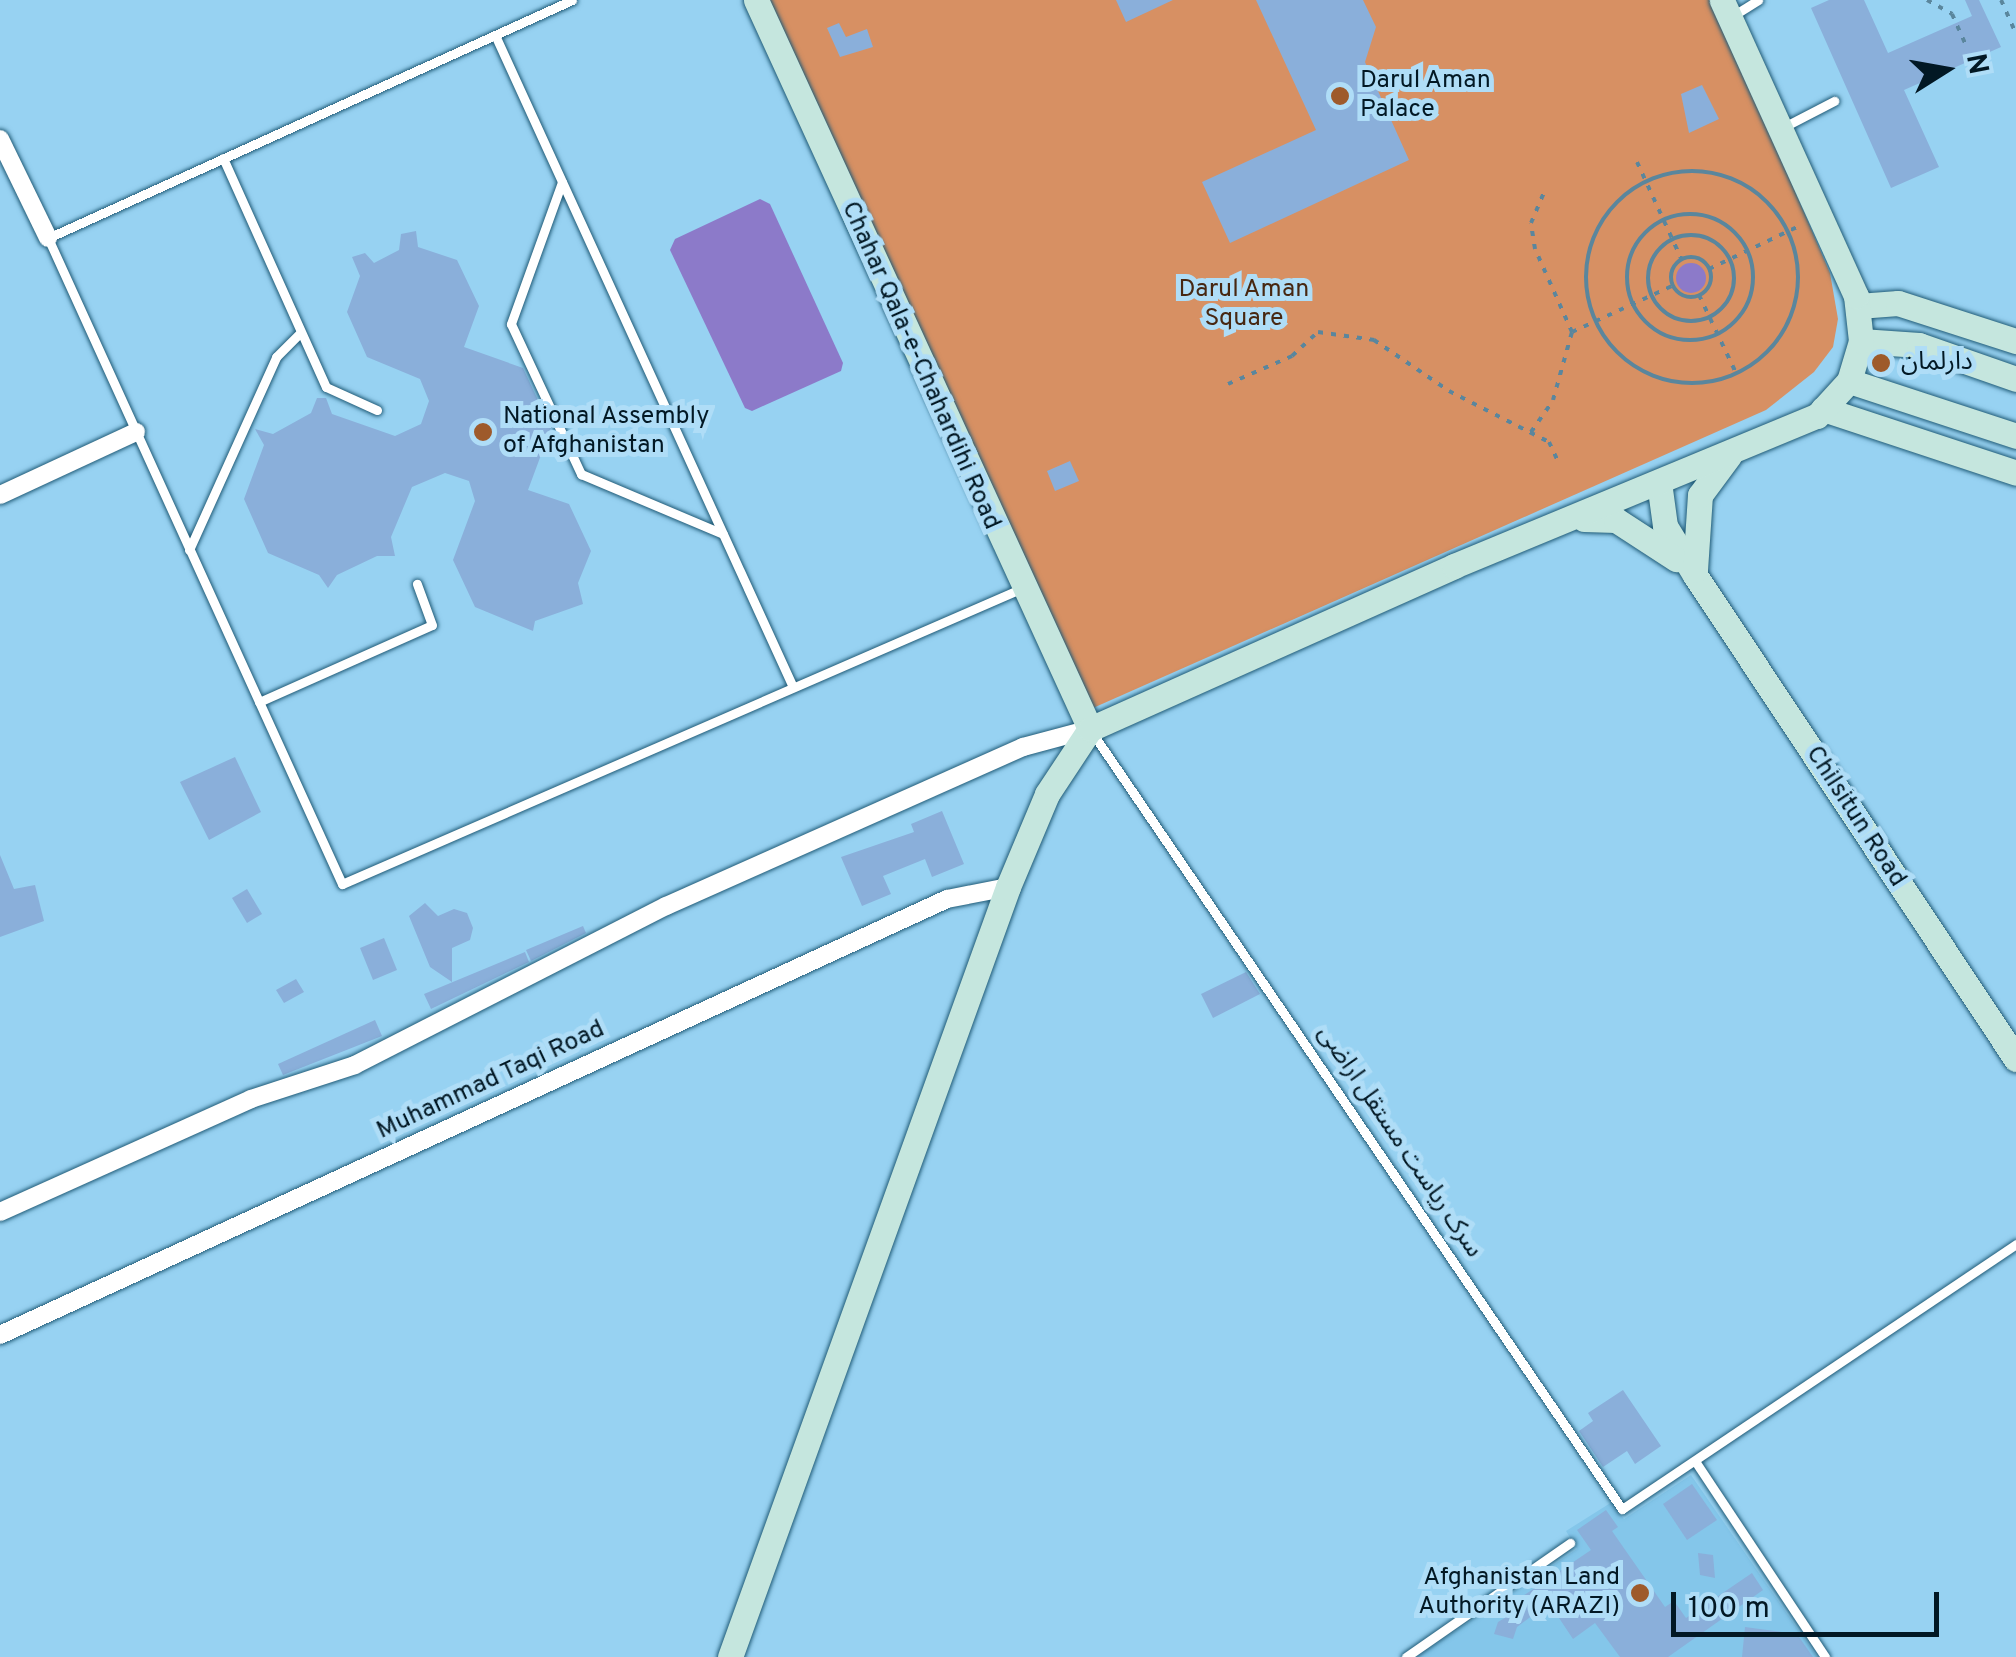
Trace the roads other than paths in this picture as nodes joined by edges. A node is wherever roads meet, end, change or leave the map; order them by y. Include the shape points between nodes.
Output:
1 (572, 0) edge
2 (756, 0) edge
3 (1758, 0) edge
4 (1726, 9) edge
5 (495, 35) junction
6 (1834, 101) dead end
7 (1780, 129) junction
8 (0, 139) edge
9 (223, 158) junction
10 (562, 182) junction
11 (48, 238) junction
12 (1858, 306) junction
13 (299, 334) junction
14 (2016, 341) edge
15 (1860, 342) junction
16 (2016, 379) edge
17 (1849, 380) junction
18 (377, 410) dead end
19 (1823, 410) junction
20 (136, 432) junction
21 (2016, 436) edge
22 (1731, 453) junction
23 (2016, 472) edge
24 (1659, 482) junction
25 (0, 494) edge
26 (1551, 527) junction
27 (723, 534) junction
28 (190, 550) junction
29 (1695, 575) junction
30 (417, 584) dead end
31 (1020, 589) junction
32 (793, 688) junction
33 (259, 702) junction
34 (1090, 729) junction
35 (1008, 887) junction
36 (2016, 1059) edge
37 (0, 1212) edge
38 (2016, 1244) edge
39 (0, 1334) edge
40 (1695, 1461) junction
41 (1570, 1543) dead end
42 (730, 1657) edge
43 (1406, 1657) edge
44 (1824, 1657) edge

1 - 5 lane
2 - 31 main road, Chahar Qala-e-Chahardihi Road
3 - 4 lane
4 - 7 main road
5 - 9 lane
5 - 10 lane
6 - 7 lane
7 - 12 main road
8 - 11 street
9 - 11 lane
9 - 13 lane
10 - 27 lane
10 - 27 lane via 511,324 582,474
11 - 20 lane
12 - 14 main road via 1898,303
12 - 15 main road
13 - 18 lane via 326,386
13 - 28 lane via 276,356
15 - 16 main road via 1919,345
15 - 17 main road
17 - 19 main road
17 - 21 main road
19 - 22 main road
19 - 23 main road
20 - 25 street
20 - 28 lane
22 - 24 main road
22 - 29 main road via 1700,495
24 - 26 main road
24 - 29 main road via 1665,526
26 - 29 main road via 1591,517 1616,520 1646,534
26 - 34 main road
27 - 32 lane
28 - 33 lane
29 - 36 main road, Chilsitun Road
30 - 33 lane via 432,624
31 - 32 lane
31 - 34 main road, Chahar Qala-e-Chahardihi Road
32 - 33 lane via 342,884
34 - 35 main road via 1047,794
34 - 37 street via 1023,746 666,906 355,1065 252,1099
34 - 40 lane, سرک ریاست مستقل اراضی via 1622,1509
35 - 39 street, Muhammad Taqi Road via 947,898
35 - 42 main road
38 - 40 lane, سرک ریاست مستقل اراضی
40 - 44 lane
41 - 43 lane

